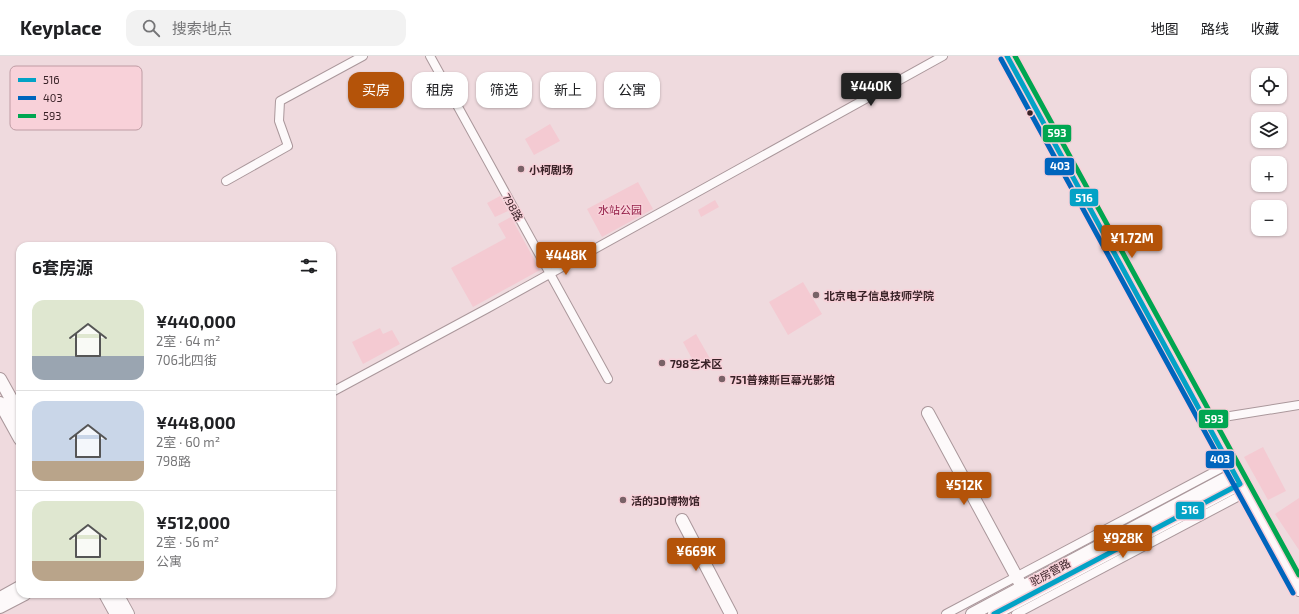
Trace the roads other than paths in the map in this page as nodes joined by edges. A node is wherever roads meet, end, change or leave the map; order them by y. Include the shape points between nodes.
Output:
1 (363, 56) edge
2 (430, 56) edge
3 (943, 56) edge
4 (1007, 56) edge
5 (226, 181) dead end
6 (550, 274) junction
7 (0, 379) edge
8 (608, 379) dead end
9 (336, 390) edge
10 (0, 403) edge
11 (1299, 406) edge
12 (16, 408) edge
13 (928, 414) dead end
14 (1205, 420) junction
15 (16, 432) edge
16 (1237, 479) junction
17 (682, 520) dead end
18 (1019, 582) junction
19 (16, 589) edge
20 (1299, 590) edge
21 (0, 598) edge
22 (17, 598) edge
23 (107, 598) edge
24 (119, 598) edge
25 (0, 607) edge
26 (116, 614) edge
27 (128, 614) edge
28 (731, 614) edge
29 (946, 614) edge
30 (972, 614) edge
31 (994, 614) edge
32 (1016, 614) edge

1 - 5 street via 280,101 279,121 288,146
2 - 6 street, 798路
3 - 6 street
4 - 14 street
6 - 8 street, 798路
6 - 9 street
7 - 12 street
10 - 15 street
11 - 14 street
13 - 18 street
14 - 16 street
16 - 18 street, 驼房营路
16 - 20 street
16 - 31 street, 驼房营路
16 - 32 street
17 - 28 street
18 - 29 street
18 - 30 street, 驼房营路
19 - 21 street
22 - 25 street
23 - 26 street
24 - 27 street

